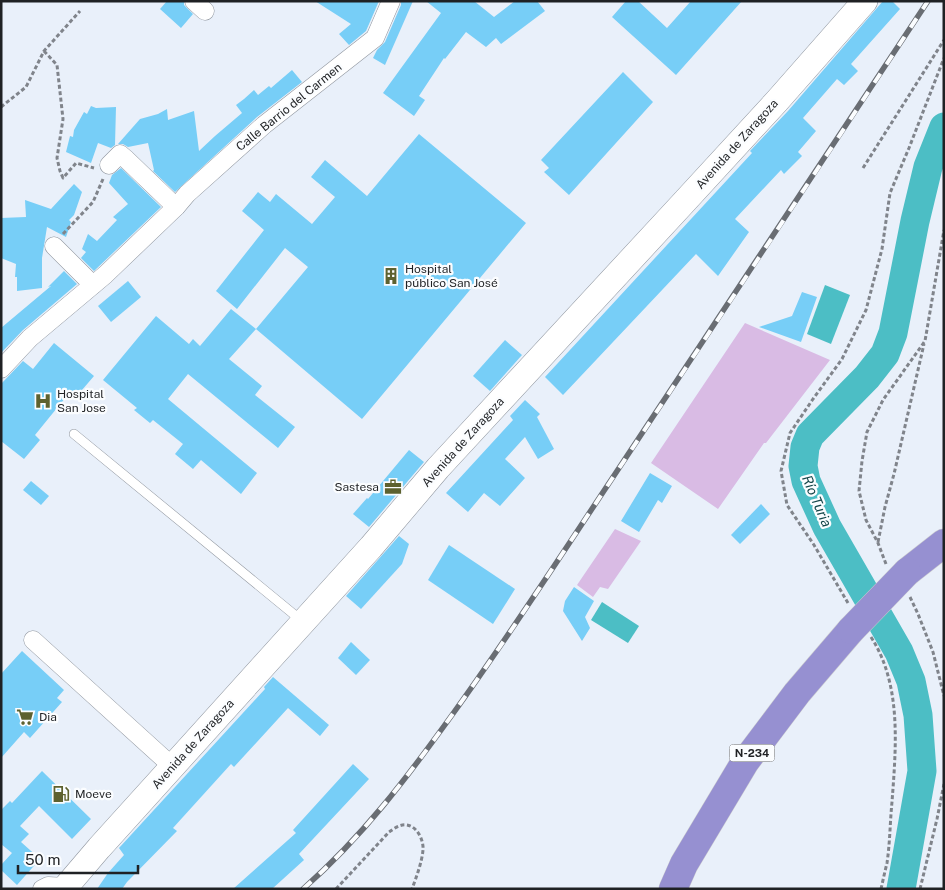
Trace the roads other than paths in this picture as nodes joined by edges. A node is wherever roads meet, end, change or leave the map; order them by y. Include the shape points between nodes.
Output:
1 (392, 1) edge
2 (860, 3) edge
3 (109, 165) road end
4 (176, 207) junction
5 (54, 246) road end
6 (93, 285) junction
7 (1, 370) edge
8 (74, 434) dead end
9 (944, 543) edge
10 (303, 622) junction
11 (33, 640) dead end
12 (173, 767) junction
13 (58, 888) edge
14 (673, 889) edge

1 - 4 street, Calle Barrio del Carmen via 375,38 264,125
2 - 10 main road, Avenida de Zaragoza via 706,178 438,468
3 - 4 street via 120,154
4 - 6 street, Calle Barrio del Carmen
5 - 6 street
6 - 7 street, Calle Barrio del Carmen via 30,338
8 - 10 lane
9 - 14 highway, N-234, bridge via 901,578 856,623 802,686 745,762 684,864
10 - 12 main road, Avenida de Zaragoza
11 - 12 street
12 - 13 main road, Avenida de Zaragoza via 94,854

